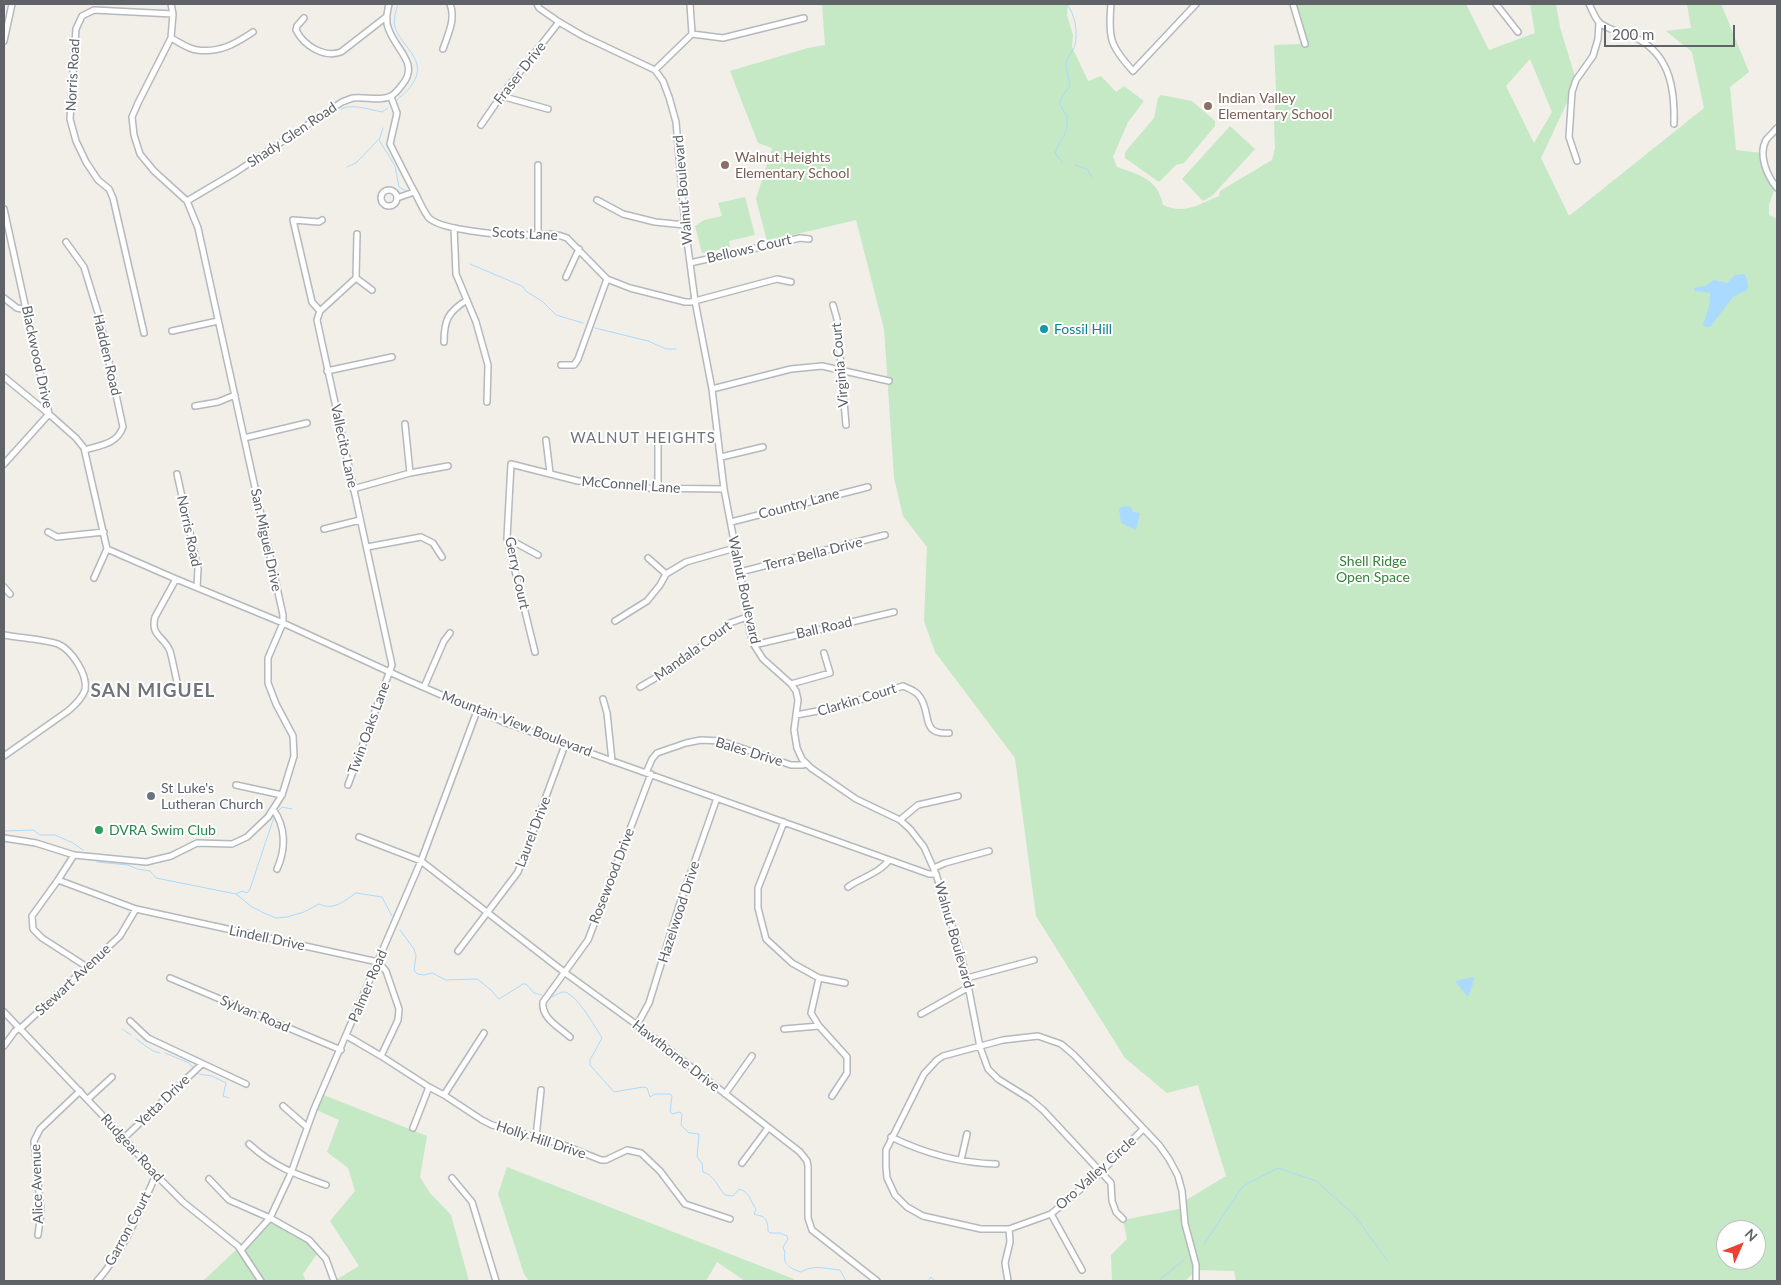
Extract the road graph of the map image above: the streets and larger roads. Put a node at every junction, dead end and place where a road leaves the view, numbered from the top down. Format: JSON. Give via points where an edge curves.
{"nodes":[{"id":1,"x":12,"y":4,"type":"edge"},
{"id":2,"x":171,"y":4,"type":"edge"},
{"id":3,"x":389,"y":4,"type":"edge"},
{"id":4,"x":450,"y":4,"type":"edge"},
{"id":5,"x":537,"y":4,"type":"edge"},
{"id":6,"x":690,"y":4,"type":"edge"},
{"id":7,"x":1111,"y":4,"type":"edge"},
{"id":8,"x":1293,"y":4,"type":"edge"},
{"id":9,"x":1496,"y":4,"type":"edge"},
{"id":10,"x":1589,"y":4,"type":"edge"},
{"id":11,"x":1193,"y":5,"type":"edge"},
{"id":12,"x":4,"y":12,"type":"edge"},
{"id":13,"x":11,"y":13,"type":"junction"},
{"id":14,"x":173,"y":14,"type":"junction"},
{"id":15,"x":386,"y":17,"type":"junction"},
{"id":16,"x":304,"y":18,"type":"dead end"},
{"id":17,"x":804,"y":18,"type":"dead end"},
{"id":18,"x":559,"y":22,"type":"junction"},
{"id":19,"x":1599,"y":22,"type":"junction"},
{"id":20,"x":254,"y":32,"type":"dead end"},
{"id":21,"x":1518,"y":32,"type":"dead end"},
{"id":22,"x":692,"y":34,"type":"junction"},
{"id":23,"x":171,"y":38,"type":"junction"},
{"id":24,"x":4,"y":41,"type":"edge"},
{"id":25,"x":1305,"y":44,"type":"dead end"},
{"id":26,"x":443,"y":49,"type":"dead end"},
{"id":27,"x":655,"y":70,"type":"junction"},
{"id":28,"x":501,"y":96,"type":"junction"},
{"id":29,"x":390,"y":97,"type":"junction"},
{"id":30,"x":548,"y":109,"type":"dead end"},
{"id":31,"x":1674,"y":124,"type":"dead end"},
{"id":32,"x":481,"y":125,"type":"dead end"},
{"id":33,"x":1777,"y":128,"type":"edge"},
{"id":34,"x":1577,"y":161,"type":"dead end"},
{"id":35,"x":538,"y":164,"type":"dead end"},
{"id":36,"x":1777,"y":188,"type":"edge"},
{"id":37,"x":414,"y":192,"type":"junction"},
{"id":38,"x":397,"y":198,"type":"dead end"},
{"id":39,"x":597,"y":200,"type":"dead end"},
{"id":40,"x":187,"y":202,"type":"junction"},
{"id":41,"x":4,"y":209,"type":"edge"},
{"id":42,"x":322,"y":220,"type":"dead end"},
{"id":43,"x":685,"y":225,"type":"junction"},
{"id":44,"x":454,"y":228,"type":"junction"},
{"id":45,"x":357,"y":234,"type":"dead end"},
{"id":46,"x":538,"y":234,"type":"junction"},
{"id":47,"x":809,"y":239,"type":"dead end"},
{"id":48,"x":66,"y":242,"type":"dead end"},
{"id":49,"x":579,"y":249,"type":"junction"},
{"id":50,"x":690,"y":263,"type":"junction"},
{"id":51,"x":566,"y":277,"type":"dead end"},
{"id":52,"x":356,"y":278,"type":"junction"},
{"id":53,"x":607,"y":279,"type":"junction"},
{"id":54,"x":791,"y":282,"type":"dead end"},
{"id":55,"x":372,"y":290,"type":"dead end"},
{"id":56,"x":4,"y":298,"type":"edge"},
{"id":57,"x":467,"y":300,"type":"junction"},
{"id":58,"x":695,"y":301,"type":"junction"},
{"id":59,"x":833,"y":305,"type":"dead end"},
{"id":60,"x":27,"y":310,"type":"junction"},
{"id":61,"x":320,"y":311,"type":"junction"},
{"id":62,"x":218,"y":321,"type":"junction"},
{"id":63,"x":172,"y":331,"type":"dead end"},
{"id":64,"x":144,"y":333,"type":"dead end"},
{"id":65,"x":444,"y":342,"type":"dead end"},
{"id":66,"x":392,"y":357,"type":"dead end"},
{"id":67,"x":561,"y":365,"type":"dead end"},
{"id":68,"x":841,"y":370,"type":"junction"},
{"id":69,"x":327,"y":371,"type":"junction"},
{"id":70,"x":4,"y":377,"type":"edge"},
{"id":71,"x":889,"y":381,"type":"dead end"},
{"id":72,"x":712,"y":389,"type":"junction"},
{"id":73,"x":235,"y":395,"type":"junction"},
{"id":74,"x":487,"y":402,"type":"dead end"},
{"id":75,"x":194,"y":406,"type":"dead end"},
{"id":76,"x":49,"y":414,"type":"junction"},
{"id":77,"x":307,"y":423,"type":"dead end"},
{"id":78,"x":405,"y":424,"type":"dead end"},
{"id":79,"x":846,"y":424,"type":"dead end"},
{"id":80,"x":244,"y":438,"type":"junction"},
{"id":81,"x":658,"y":438,"type":"dead end"},
{"id":82,"x":546,"y":440,"type":"dead end"},
{"id":83,"x":763,"y":447,"type":"dead end"},
{"id":84,"x":85,"y":450,"type":"junction"},
{"id":85,"x":720,"y":457,"type":"junction"},
{"id":86,"x":4,"y":464,"type":"edge"},
{"id":87,"x":511,"y":464,"type":"joint"},
{"id":88,"x":448,"y":466,"type":"dead end"},
{"id":89,"x":410,"y":473,"type":"junction"},
{"id":90,"x":550,"y":473,"type":"junction"},
{"id":91,"x":177,"y":474,"type":"dead end"},
{"id":92,"x":868,"y":487,"type":"dead end"},
{"id":93,"x":658,"y":488,"type":"junction"},
{"id":94,"x":353,"y":489,"type":"junction"},
{"id":95,"x":724,"y":489,"type":"junction"},
{"id":96,"x":360,"y":520,"type":"junction"},
{"id":97,"x":731,"y":522,"type":"junction"},
{"id":98,"x":324,"y":529,"type":"dead end"},
{"id":99,"x":48,"y":532,"type":"dead end"},
{"id":100,"x":104,"y":532,"type":"junction"},
{"id":101,"x":885,"y":535,"type":"dead end"},
{"id":102,"x":507,"y":538,"type":"junction"},
{"id":103,"x":367,"y":547,"type":"junction"},
{"id":104,"x":735,"y":548,"type":"junction"},
{"id":105,"x":107,"y":549,"type":"junction"},
{"id":106,"x":538,"y":555,"type":"dead end"},
{"id":107,"x":442,"y":557,"type":"dead end"},
{"id":108,"x":648,"y":558,"type":"dead end"},
{"id":109,"x":740,"y":572,"type":"junction"},
{"id":110,"x":666,"y":574,"type":"junction"},
{"id":111,"x":94,"y":578,"type":"dead end"},
{"id":112,"x":176,"y":579,"type":"junction"},
{"id":113,"x":4,"y":587,"type":"edge"},
{"id":114,"x":197,"y":587,"type":"junction"},
{"id":115,"x":10,"y":594,"type":"dead end"},
{"id":116,"x":894,"y":612,"type":"dead end"},
{"id":117,"x":747,"y":617,"type":"junction"},
{"id":118,"x":615,"y":621,"type":"dead end"},
{"id":119,"x":283,"y":623,"type":"junction"},
{"id":120,"x":450,"y":633,"type":"dead end"},
{"id":121,"x":4,"y":635,"type":"edge"},
{"id":122,"x":754,"y":644,"type":"junction"},
{"id":123,"x":535,"y":652,"type":"dead end"},
{"id":124,"x":824,"y":653,"type":"dead end"},
{"id":125,"x":390,"y":672,"type":"junction"},
{"id":126,"x":792,"y":684,"type":"junction"},
{"id":127,"x":178,"y":686,"type":"dead end"},
{"id":128,"x":424,"y":687,"type":"junction"},
{"id":129,"x":640,"y":687,"type":"dead end"},
{"id":130,"x":603,"y":699,"type":"dead end"},
{"id":131,"x":477,"y":711,"type":"junction"},
{"id":132,"x":796,"y":715,"type":"junction"},
{"id":133,"x":949,"y":733,"type":"dead end"},
{"id":134,"x":565,"y":745,"type":"junction"},
{"id":135,"x":4,"y":756,"type":"edge"},
{"id":136,"x":612,"y":760,"type":"junction"},
{"id":137,"x":806,"y":764,"type":"junction"},
{"id":138,"x":648,"y":774,"type":"junction"},
{"id":139,"x":236,"y":785,"type":"dead end"},
{"id":140,"x":348,"y":785,"type":"dead end"},
{"id":141,"x":282,"y":795,"type":"junction"},
{"id":142,"x":958,"y":796,"type":"dead end"},
{"id":143,"x":717,"y":798,"type":"junction"},
{"id":144,"x":273,"y":809,"type":"junction"},
{"id":145,"x":900,"y":820,"type":"junction"},
{"id":146,"x":784,"y":822,"type":"junction"},
{"id":147,"x":359,"y":837,"type":"dead end"},
{"id":148,"x":4,"y":838,"type":"edge"},
{"id":149,"x":989,"y":851,"type":"dead end"},
{"id":150,"x":74,"y":855,"type":"junction"},
{"id":151,"x":889,"y":860,"type":"junction"},
{"id":152,"x":421,"y":861,"type":"junction"},
{"id":153,"x":934,"y":868,"type":"junction"},
{"id":154,"x":277,"y":869,"type":"dead end"},
{"id":155,"x":936,"y":874,"type":"junction"},
{"id":156,"x":58,"y":880,"type":"junction"},
{"id":157,"x":848,"y":887,"type":"dead end"},
{"id":158,"x":136,"y":910,"type":"junction"},
{"id":159,"x":488,"y":912,"type":"junction"},
{"id":160,"x":458,"y":951,"type":"dead end"},
{"id":161,"x":1034,"y":960,"type":"dead end"},
{"id":162,"x":378,"y":962,"type":"junction"},
{"id":163,"x":87,"y":967,"type":"junction"},
{"id":164,"x":564,"y":972,"type":"junction"},
{"id":165,"x":170,"y":978,"type":"dead end"},
{"id":166,"x":819,"y":978,"type":"junction"},
{"id":167,"x":967,"y":978,"type":"junction"},
{"id":168,"x":845,"y":984,"type":"dead end"},
{"id":169,"x":969,"y":987,"type":"junction"},
{"id":170,"x":4,"y":1012,"type":"edge"},
{"id":171,"x":921,"y":1014,"type":"dead end"},
{"id":172,"x":130,"y":1021,"type":"dead end"},
{"id":173,"x":638,"y":1025,"type":"junction"},
{"id":174,"x":819,"y":1026,"type":"junction"},
{"id":175,"x":20,"y":1028,"type":"junction"},
{"id":176,"x":784,"y":1028,"type":"dead end"},
{"id":177,"x":484,"y":1033,"type":"dead end"},
{"id":178,"x":347,"y":1036,"type":"junction"},
{"id":179,"x":570,"y":1037,"type":"dead end"},
{"id":180,"x":4,"y":1046,"type":"edge"},
{"id":181,"x":980,"y":1047,"type":"junction"},
{"id":182,"x":341,"y":1050,"type":"junction"},
{"id":183,"x":381,"y":1056,"type":"junction"},
{"id":184,"x":752,"y":1056,"type":"dead end"},
{"id":185,"x":202,"y":1064,"type":"junction"},
{"id":186,"x":112,"y":1077,"type":"dead end"},
{"id":187,"x":246,"y":1084,"type":"dead end"},
{"id":188,"x":429,"y":1087,"type":"junction"},
{"id":189,"x":541,"y":1090,"type":"dead end"},
{"id":190,"x":80,"y":1091,"type":"junction"},
{"id":191,"x":725,"y":1094,"type":"junction"},
{"id":192,"x":444,"y":1095,"type":"junction"},
{"id":193,"x":832,"y":1096,"type":"dead end"},
{"id":194,"x":88,"y":1100,"type":"junction"},
{"id":195,"x":283,"y":1106,"type":"dead end"},
{"id":196,"x":307,"y":1127,"type":"junction"},
{"id":197,"x":414,"y":1128,"type":"dead end"},
{"id":198,"x":768,"y":1128,"type":"junction"},
{"id":199,"x":1143,"y":1129,"type":"junction"},
{"id":200,"x":967,"y":1134,"type":"dead end"},
{"id":201,"x":536,"y":1137,"type":"junction"},
{"id":202,"x":891,"y":1137,"type":"junction"},
{"id":203,"x":124,"y":1138,"type":"junction"},
{"id":204,"x":249,"y":1144,"type":"dead end"},
{"id":205,"x":961,"y":1160,"type":"junction"},
{"id":206,"x":742,"y":1163,"type":"dead end"},
{"id":207,"x":996,"y":1164,"type":"dead end"},
{"id":208,"x":1101,"y":1172,"type":"junction"},
{"id":209,"x":291,"y":1173,"type":"junction"},
{"id":210,"x":156,"y":1176,"type":"junction"},
{"id":211,"x":452,"y":1178,"type":"dead end"},
{"id":212,"x":209,"y":1179,"type":"dead end"},
{"id":213,"x":326,"y":1185,"type":"dead end"},
{"id":214,"x":1051,"y":1214,"type":"junction"},
{"id":215,"x":270,"y":1218,"type":"junction"},
{"id":216,"x":730,"y":1219,"type":"dead end"},
{"id":217,"x":1123,"y":1219,"type":"dead end"},
{"id":218,"x":1009,"y":1228,"type":"junction"},
{"id":219,"x":38,"y":1235,"type":"dead end"},
{"id":220,"x":240,"y":1250,"type":"junction"},
{"id":221,"x":1082,"y":1270,"type":"dead end"},
{"id":222,"x":97,"y":1281,"type":"edge"},
{"id":223,"x":261,"y":1281,"type":"edge"},
{"id":224,"x":334,"y":1281,"type":"edge"},
{"id":225,"x":496,"y":1281,"type":"edge"},
{"id":226,"x":877,"y":1281,"type":"edge"},
{"id":227,"x":1008,"y":1281,"type":"edge"},
{"id":228,"x":1196,"y":1281,"type":"edge"}],
"edges":[{"from":1,"to":13,"type":"street"},
{"from":2,"to":14,"type":"street","name":"San Miguel Drive"},
{"from":3,"to":15,"type":"street"},
{"from":4,"to":26,"type":"street","via":[[453,11],[451,26]]},
{"from":5,"to":18,"type":"street"},
{"from":6,"to":22,"type":"street"},
{"from":7,"to":11,"type":"street","via":[[1111,40],[1119,56],[1133,71]]},
{"from":8,"to":25,"type":"street"},
{"from":9,"to":21,"type":"street"},
{"from":10,"to":19,"type":"street"},
{"from":12,"to":13,"type":"street"},
{"from":13,"to":24,"type":"street"},
{"from":14,"to":23,"type":"street","name":"San Miguel Drive"},
{"from":14,"to":64,"type":"street","name":"Norris Road","via":[[94,10],[82,16],[76,29],[70,119],[86,162],[113,198]]},
{"from":15,"to":16,"type":"street","via":[[335,54],[322,53],[303,40],[296,30]]},
{"from":15,"to":29,"type":"street","via":[[409,71],[406,80]]},
{"from":17,"to":22,"type":"street","via":[[723,38]]},
{"from":18,"to":27,"type":"street"},
{"from":18,"to":28,"type":"street","name":"Fraser Drive"},
{"from":19,"to":31,"type":"street","via":[[1640,40],[1663,62],[1674,96]]},
{"from":19,"to":34,"type":"street","via":[[1593,56],[1576,80],[1572,92],[1569,137]]},
{"from":20,"to":23,"type":"street","via":[[230,47],[213,50],[195,50]]},
{"from":22,"to":27,"type":"street"},
{"from":23,"to":40,"type":"street","name":"San Miguel Drive","via":[[132,117],[140,154]]},
{"from":27,"to":43,"type":"street","name":"Walnut Boulevard","via":[[663,81],[676,122]]},
{"from":28,"to":30,"type":"street"},
{"from":28,"to":32,"type":"street","name":"Fraser Drive"},
{"from":29,"to":37,"type":"street","name":"Scots Lane","via":[[397,113],[390,144]]},
{"from":29,"to":40,"type":"street","name":"Shady Glen Road","via":[[353,98],[342,102]]},
{"from":33,"to":36,"type":"street","via":[[1766,139],[1762,153],[1765,167]]},
{"from":35,"to":46,"type":"street"},
{"from":37,"to":38,"type":"street"},
{"from":37,"to":44,"type":"street","name":"Scots Lane","via":[[430,218]]},
{"from":39,"to":43,"type":"street","via":[[622,214]]},
{"from":40,"to":62,"type":"street","name":"San Miguel Drive","via":[[198,228]]},
{"from":41,"to":60,"type":"street","name":"Blackwood Drive"},
{"from":42,"to":61,"type":"street","via":[[293,220],[312,302]]},
{"from":43,"to":50,"type":"street","name":"Walnut Boulevard"},
{"from":44,"to":46,"type":"street","name":"Scots Lane"},
{"from":44,"to":57,"type":"street","via":[[456,274]]},
{"from":45,"to":52,"type":"street"},
{"from":46,"to":49,"type":"street","name":"Scots Lane","via":[[561,235]]},
{"from":47,"to":50,"type":"street","name":"Bellows Court","via":[[800,238]]},
{"from":48,"to":84,"type":"street","name":"Hadden Road","via":[[84,267],[99,316],[123,427],[112,442]]},
{"from":49,"to":51,"type":"street"},
{"from":49,"to":53,"type":"street","name":"Scots Lane"},
{"from":50,"to":58,"type":"street","name":"Walnut Boulevard"},
{"from":52,"to":55,"type":"street"},
{"from":52,"to":61,"type":"street"},
{"from":53,"to":58,"type":"street","name":"Scots Lane","via":[[685,302]]},
{"from":53,"to":67,"type":"street","via":[[578,359],[574,365]]},
{"from":54,"to":58,"type":"street","name":"Scots Lane","via":[[778,279]]},
{"from":56,"to":60,"type":"street","via":[[17,308]]},
{"from":57,"to":65,"type":"street","via":[[445,322]]},
{"from":57,"to":74,"type":"street","via":[[488,365]]},
{"from":58,"to":72,"type":"street","name":"Walnut Boulevard"},
{"from":59,"to":68,"type":"street","name":"Virginia Court"},
{"from":60,"to":76,"type":"street","name":"Blackwood Drive"},
{"from":61,"to":69,"type":"street","name":"Vallecito Lane","via":[[317,320]]},
{"from":62,"to":63,"type":"street"},
{"from":62,"to":73,"type":"street","name":"San Miguel Drive"},
{"from":66,"to":69,"type":"street"},
{"from":68,"to":71,"type":"street"},
{"from":68,"to":72,"type":"street","via":[[822,366],[791,369]]},
{"from":68,"to":79,"type":"street","name":"Virginia Court"},
{"from":69,"to":94,"type":"street","name":"Vallecito Lane"},
{"from":70,"to":76,"type":"street"},
{"from":72,"to":85,"type":"street","name":"Walnut Boulevard"},
{"from":73,"to":75,"type":"street"},
{"from":73,"to":80,"type":"street","name":"San Miguel Drive"},
{"from":76,"to":84,"type":"street","name":"Blackwood Drive","via":[[81,442]]},
{"from":76,"to":86,"type":"street"},
{"from":77,"to":80,"type":"street"},
{"from":78,"to":89,"type":"street"},
{"from":80,"to":119,"type":"street","name":"San Miguel Drive"},
{"from":81,"to":93,"type":"street"},
{"from":82,"to":90,"type":"street"},
{"from":83,"to":85,"type":"street"},
{"from":84,"to":100,"type":"street","name":"Blackwood Drive"},
{"from":85,"to":95,"type":"street","name":"Walnut Boulevard"},
{"from":87,"to":90,"type":"street","name":"McConnell Lane"},
{"from":87,"to":102,"type":"street","name":"Gerry Court"},
{"from":88,"to":89,"type":"street"},
{"from":89,"to":94,"type":"street"},
{"from":90,"to":93,"type":"street","name":"McConnell Lane","via":[[578,481]]},
{"from":91,"to":114,"type":"street","name":"Norris Road","via":[[198,569]]},
{"from":92,"to":97,"type":"street","name":"Country Lane"},
{"from":93,"to":95,"type":"street","name":"McConnell Lane"},
{"from":94,"to":96,"type":"street","name":"Vallecito Lane"},
{"from":95,"to":97,"type":"street","name":"Walnut Boulevard"},
{"from":96,"to":98,"type":"street"},
{"from":96,"to":103,"type":"street","name":"Vallecito Lane"},
{"from":97,"to":104,"type":"street","name":"Walnut Boulevard"},
{"from":99,"to":100,"type":"street","via":[[57,537]]},
{"from":100,"to":105,"type":"street","name":"Blackwood Drive"},
{"from":101,"to":109,"type":"street","name":"Terra Bella Drive"},
{"from":102,"to":106,"type":"street"},
{"from":102,"to":123,"type":"street","name":"Gerry Court"},
{"from":103,"to":107,"type":"street","via":[[421,537],[433,543]]},
{"from":103,"to":125,"type":"street","name":"Vallecito Lane","via":[[392,665]]},
{"from":104,"to":109,"type":"street","name":"Walnut Boulevard"},
{"from":104,"to":110,"type":"street","via":[[686,562]]},
{"from":105,"to":111,"type":"street"},
{"from":105,"to":112,"type":"street","name":"Mountain View Boulevard"},
{"from":108,"to":110,"type":"street"},
{"from":109,"to":117,"type":"street","name":"Walnut Boulevard"},
{"from":110,"to":118,"type":"street","via":[[647,601]]},
{"from":112,"to":114,"type":"street","name":"Mountain View Boulevard"},
{"from":112,"to":127,"type":"street","via":[[154,623],[155,632],[170,652]]},
{"from":113,"to":115,"type":"street"},
{"from":114,"to":119,"type":"street","name":"Mountain View Boulevard"},
{"from":116,"to":122,"type":"street","name":"Ball Road"},
{"from":117,"to":122,"type":"street","name":"Walnut Boulevard"},
{"from":117,"to":129,"type":"street","name":"Mandala Court","via":[[730,623],[681,663]]},
{"from":119,"to":125,"type":"street","name":"Mountain View Boulevard"},
{"from":119,"to":141,"type":"street","via":[[270,650],[268,666],[271,693],[294,743],[294,756]]},
{"from":120,"to":128,"type":"street"},
{"from":121,"to":135,"type":"street","via":[[61,646],[78,664],[85,684],[84,693],[72,707]]},
{"from":122,"to":126,"type":"street","name":"Walnut Boulevard","via":[[763,659]]},
{"from":124,"to":126,"type":"street","via":[[830,673]]},
{"from":125,"to":128,"type":"street","name":"Mountain View Boulevard"},
{"from":125,"to":140,"type":"street","name":"Twin Oaks Lane"},
{"from":126,"to":132,"type":"street","name":"Walnut Boulevard","via":[[798,695]]},
{"from":128,"to":131,"type":"street","name":"Mountain View Boulevard"},
{"from":130,"to":136,"type":"street"},
{"from":131,"to":134,"type":"street","name":"Mountain View Boulevard"},
{"from":131,"to":152,"type":"street","name":"Palmer Road"},
{"from":132,"to":133,"type":"street","name":"Clarkin Court","via":[[834,708],[903,686],[920,697],[933,730],[938,734]]},
{"from":132,"to":137,"type":"street","name":"Walnut Boulevard","via":[[794,737]]},
{"from":134,"to":136,"type":"street","name":"Mountain View Boulevard"},
{"from":134,"to":159,"type":"street","name":"Laurel Drive","via":[[518,872]]},
{"from":136,"to":138,"type":"street","name":"Mountain View Boulevard"},
{"from":137,"to":138,"type":"street","name":"Bales Drive","via":[[791,765],[721,741],[701,740],[657,754],[652,759]]},
{"from":137,"to":145,"type":"street","name":"Walnut Boulevard","via":[[856,799]]},
{"from":138,"to":143,"type":"street","name":"Mountain View Boulevard"},
{"from":138,"to":164,"type":"street","name":"Rosewood Drive","via":[[588,940]]},
{"from":139,"to":141,"type":"street"},
{"from":141,"to":144,"type":"street"},
{"from":142,"to":145,"type":"street","via":[[918,805]]},
{"from":143,"to":146,"type":"street","name":"Mountain View Boulevard"},
{"from":143,"to":173,"type":"street","name":"Hazelwood Drive","via":[[649,1003]]},
{"from":144,"to":150,"type":"street","via":[[256,830],[237,843],[198,842],[171,856],[146,862]]},
{"from":144,"to":154,"type":"street","via":[[281,821],[284,835]]},
{"from":145,"to":153,"type":"street","name":"Walnut Boulevard","via":[[924,847]]},
{"from":146,"to":151,"type":"street","name":"Mountain View Boulevard"},
{"from":146,"to":166,"type":"street","via":[[758,888],[760,916],[766,939],[792,963]]},
{"from":147,"to":152,"type":"street","name":"Hawthorne Drive"},
{"from":148,"to":150,"type":"street","via":[[36,843]]},
{"from":149,"to":153,"type":"street"},
{"from":150,"to":156,"type":"street"},
{"from":151,"to":155,"type":"street","name":"Mountain View Boulevard"},
{"from":151,"to":157,"type":"street"},
{"from":152,"to":159,"type":"street","name":"Hawthorne Drive"},
{"from":152,"to":162,"type":"street","name":"Palmer Road"},
{"from":153,"to":155,"type":"street","name":"Walnut Boulevard"},
{"from":155,"to":167,"type":"street","name":"Walnut Boulevard"},
{"from":156,"to":158,"type":"street","name":"Lindell Drive"},
{"from":156,"to":163,"type":"street","via":[[32,916],[33,929]]},
{"from":158,"to":162,"type":"street","name":"Lindell Drive"},
{"from":158,"to":163,"type":"street","name":"Stewart Avenue","via":[[120,936]]},
{"from":159,"to":160,"type":"street","name":"Laurel Drive"},
{"from":159,"to":164,"type":"street","name":"Hawthorne Drive"},
{"from":161,"to":167,"type":"street"},
{"from":162,"to":178,"type":"street","name":"Palmer Road"},
{"from":162,"to":183,"type":"street","via":[[386,971],[399,1009],[398,1020]]},
{"from":163,"to":175,"type":"street","name":"Stewart Avenue"},
{"from":164,"to":173,"type":"street","name":"Hawthorne Drive"},
{"from":164,"to":179,"type":"street","name":"Rosewood Drive","via":[[547,995],[542,1009]]},
{"from":165,"to":182,"type":"street","name":"Sylvan Road"},
{"from":166,"to":168,"type":"street"},
{"from":166,"to":174,"type":"street","via":[[811,1013]]},
{"from":167,"to":169,"type":"street","name":"Walnut Boulevard"},
{"from":169,"to":171,"type":"street"},
{"from":169,"to":181,"type":"street","name":"Walnut Boulevard"},
{"from":170,"to":175,"type":"street","name":"Rudgear Road"},
{"from":172,"to":185,"type":"street","via":[[148,1038]]},
{"from":173,"to":191,"type":"street","name":"Hawthorne Drive"},
{"from":174,"to":176,"type":"street"},
{"from":174,"to":193,"type":"street","via":[[847,1057],[847,1073]]},
{"from":175,"to":180,"type":"street","name":"Stewart Avenue"},
{"from":175,"to":190,"type":"street","name":"Rudgear Road"},
{"from":177,"to":192,"type":"street"},
{"from":178,"to":182,"type":"street","name":"Palmer Road"},
{"from":178,"to":183,"type":"street","name":"Holly Hill Drive"},
{"from":181,"to":199,"type":"street","name":"Oro Valley Circle","via":[[1003,1040],[1038,1036],[1061,1044]]},
{"from":181,"to":202,"type":"street","name":"Oro Valley Circle","via":[[943,1056],[932,1064]]},
{"from":181,"to":208,"type":"street","name":"Walnut Boulevard","via":[[988,1069],[1043,1110]]},
{"from":182,"to":196,"type":"street","name":"Palmer Road"},
{"from":183,"to":188,"type":"street","name":"Holly Hill Drive"},
{"from":184,"to":191,"type":"street"},
{"from":185,"to":187,"type":"street"},
{"from":185,"to":203,"type":"street","name":"Yetta Drive"},
{"from":186,"to":194,"type":"street"},
{"from":188,"to":192,"type":"street","name":"Holly Hill Drive"},
{"from":188,"to":197,"type":"street"},
{"from":189,"to":201,"type":"street"},
{"from":190,"to":194,"type":"street","name":"Rudgear Road"},
{"from":190,"to":219,"type":"street","name":"Alice Avenue","via":[[40,1129],[34,1141],[41,1212]]},
{"from":191,"to":198,"type":"street","name":"Hawthorne Drive"},
{"from":192,"to":201,"type":"street","name":"Holly Hill Drive","via":[[487,1122]]},
{"from":194,"to":203,"type":"street","name":"Rudgear Road"},
{"from":195,"to":196,"type":"street"},
{"from":196,"to":209,"type":"street","name":"Palmer Road"},
{"from":198,"to":206,"type":"street"},
{"from":198,"to":226,"type":"street","name":"Hawthorne Drive","via":[[800,1152],[806,1161],[808,1218],[812,1230]]},
{"from":199,"to":208,"type":"street","name":"Oro Valley Circle"},
{"from":199,"to":228,"type":"street","via":[[1170,1159],[1178,1176],[1185,1224],[1196,1265]]},
{"from":200,"to":205,"type":"street"},
{"from":201,"to":216,"type":"street","name":"Holly Hill Drive","via":[[601,1160],[627,1150],[641,1153],[660,1171],[685,1204]]},
{"from":202,"to":205,"type":"street","via":[[915,1148]]},
{"from":202,"to":218,"type":"street","name":"Oro Valley Circle","via":[[886,1150],[887,1178],[907,1207],[923,1216],[981,1230]]},
{"from":203,"to":210,"type":"street","name":"Rudgear Road"},
{"from":204,"to":209,"type":"street","via":[[264,1158]]},
{"from":205,"to":207,"type":"street"},
{"from":208,"to":214,"type":"street","name":"Oro Valley Circle"},
{"from":208,"to":217,"type":"street","name":"Walnut Boulevard","via":[[1111,1183],[1112,1201]]},
{"from":209,"to":213,"type":"street"},
{"from":209,"to":215,"type":"street","name":"Palmer Road"},
{"from":210,"to":220,"type":"street","name":"Rudgear Road"},
{"from":210,"to":222,"type":"street","name":"Garron Court","via":[[133,1226],[110,1266]]},
{"from":211,"to":225,"type":"street","via":[[472,1202]]},
{"from":212,"to":215,"type":"street","via":[[229,1200]]},
{"from":214,"to":218,"type":"street","name":"Oro Valley Circle"},
{"from":214,"to":221,"type":"street"},
{"from":215,"to":220,"type":"street","name":"Palmer Road"},
{"from":215,"to":224,"type":"street","via":[[309,1240],[326,1259]]},
{"from":218,"to":227,"type":"street","via":[[1010,1242],[1005,1263]]},
{"from":220,"to":223,"type":"street","name":"Rudgear Road"}]}
